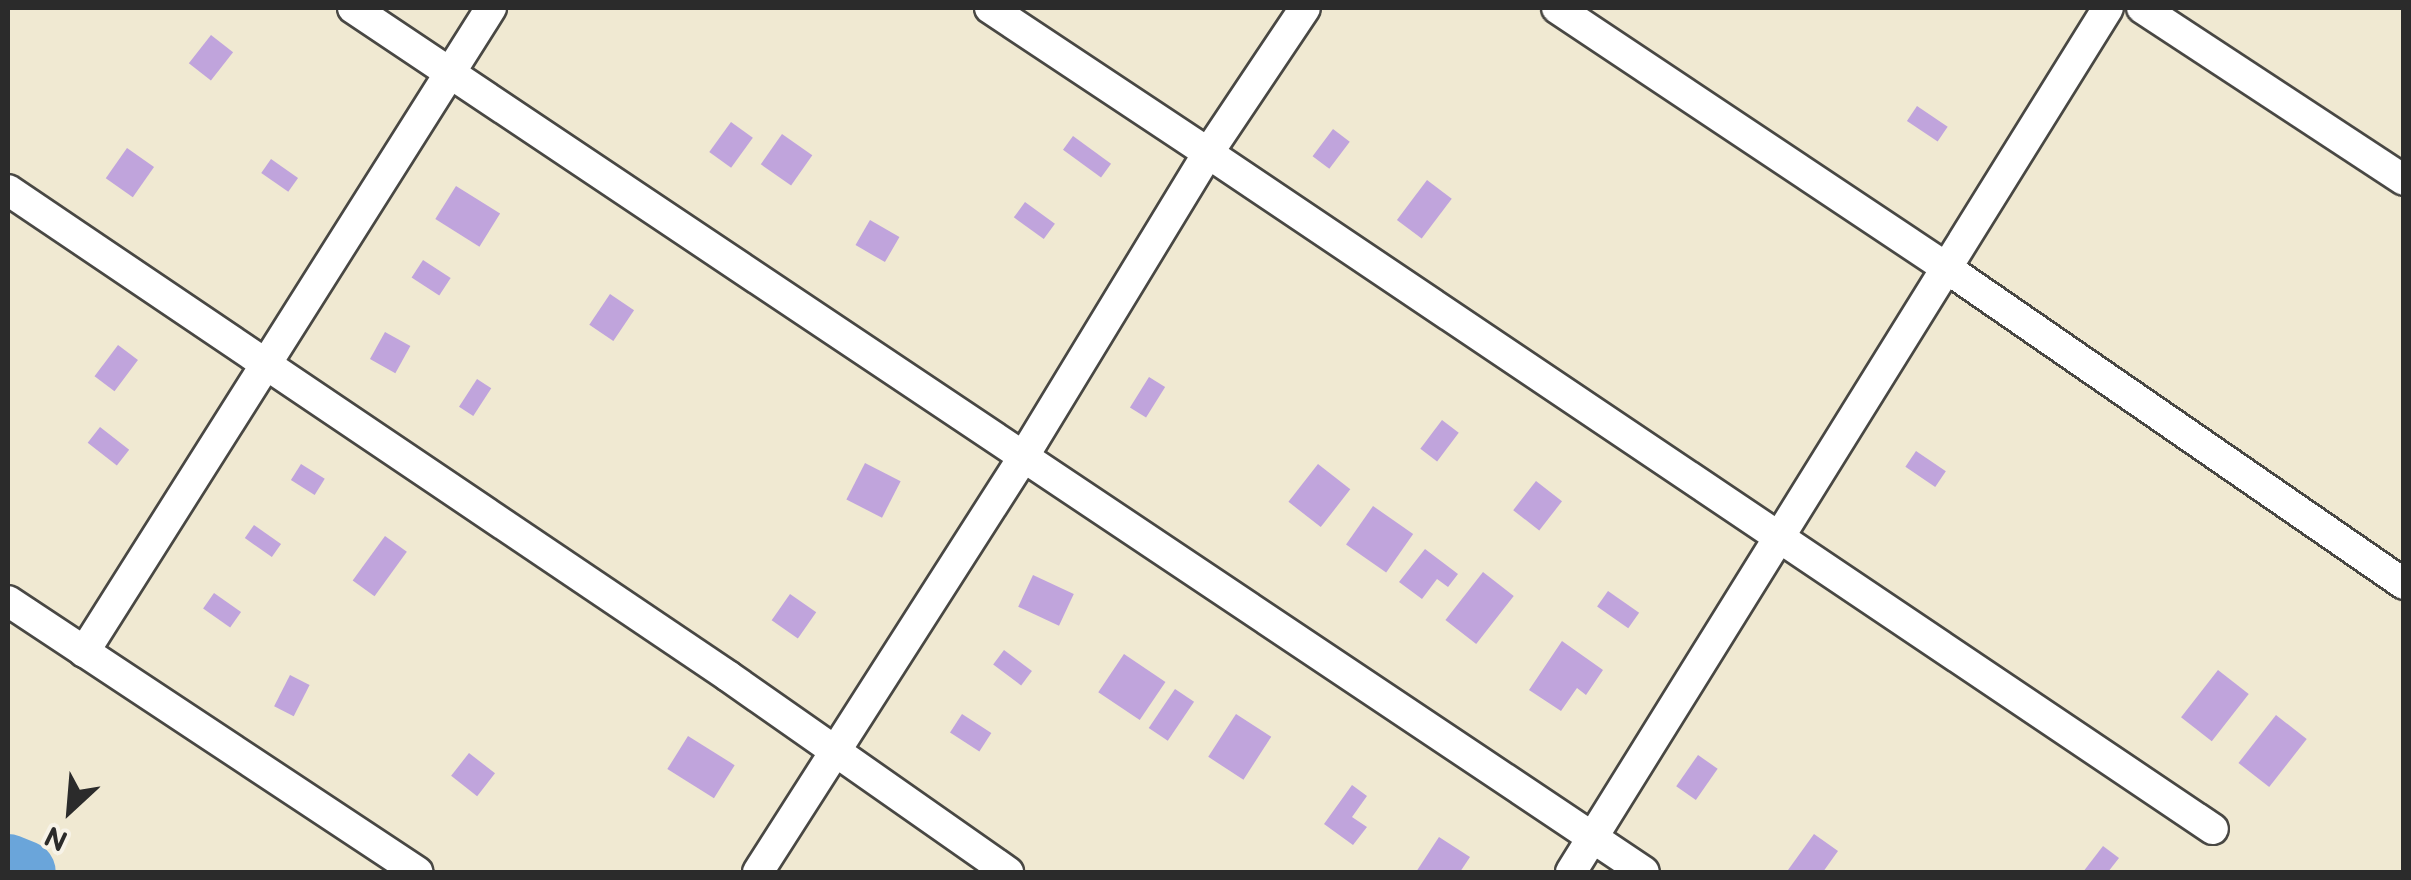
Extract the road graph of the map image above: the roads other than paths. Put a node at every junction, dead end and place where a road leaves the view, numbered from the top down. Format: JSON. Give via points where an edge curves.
{"nodes":[{"id":1,"x":352,"y":8,"type":"edge"},
{"id":2,"x":491,"y":8,"type":"edge"},
{"id":3,"x":990,"y":8,"type":"edge"},
{"id":4,"x":1305,"y":8,"type":"edge"},
{"id":5,"x":1556,"y":8,"type":"edge"},
{"id":6,"x":2108,"y":8,"type":"edge"},
{"id":7,"x":2142,"y":8,"type":"edge"},
{"id":8,"x":451,"y":74,"type":"junction"},
{"id":9,"x":1208,"y":153,"type":"junction"},
{"id":10,"x":2404,"y":180,"type":"edge"},
{"id":11,"x":8,"y":190,"type":"edge"},
{"id":12,"x":1944,"y":267,"type":"junction"},
{"id":13,"x":267,"y":365,"type":"junction"},
{"id":14,"x":1025,"y":454,"type":"junction"},
{"id":15,"x":1778,"y":538,"type":"junction"},
{"id":16,"x":2404,"y":584,"type":"edge"},
{"id":17,"x":8,"y":601,"type":"edge"},
{"id":18,"x":84,"y":652,"type":"junction"},
{"id":19,"x":834,"y":754,"type":"junction"},
{"id":20,"x":2213,"y":829,"type":"dead end"},
{"id":21,"x":1594,"y":839,"type":"junction"},
{"id":22,"x":418,"y":872,"type":"edge"},
{"id":23,"x":758,"y":872,"type":"edge"},
{"id":24,"x":1008,"y":872,"type":"edge"},
{"id":25,"x":1572,"y":872,"type":"edge"},
{"id":26,"x":1644,"y":872,"type":"edge"}],
"edges":[{"from":1,"to":8,"type":"street"},
{"from":2,"to":8,"type":"street"},
{"from":3,"to":9,"type":"street"},
{"from":4,"to":9,"type":"street"},
{"from":5,"to":12,"type":"street"},
{"from":6,"to":12,"type":"street"},
{"from":7,"to":10,"type":"street"},
{"from":8,"to":13,"type":"street"},
{"from":8,"to":14,"type":"street"},
{"from":9,"to":14,"type":"street"},
{"from":9,"to":15,"type":"street"},
{"from":11,"to":13,"type":"street"},
{"from":12,"to":15,"type":"street"},
{"from":12,"to":16,"type":"street"},
{"from":13,"to":18,"type":"street"},
{"from":13,"to":19,"type":"street"},
{"from":14,"to":19,"type":"street"},
{"from":14,"to":21,"type":"street"},
{"from":15,"to":20,"type":"street"},
{"from":15,"to":21,"type":"street"},
{"from":17,"to":18,"type":"street"},
{"from":18,"to":22,"type":"street"},
{"from":19,"to":23,"type":"street"},
{"from":19,"to":24,"type":"street"},
{"from":21,"to":25,"type":"street"},
{"from":21,"to":26,"type":"street"}]}
